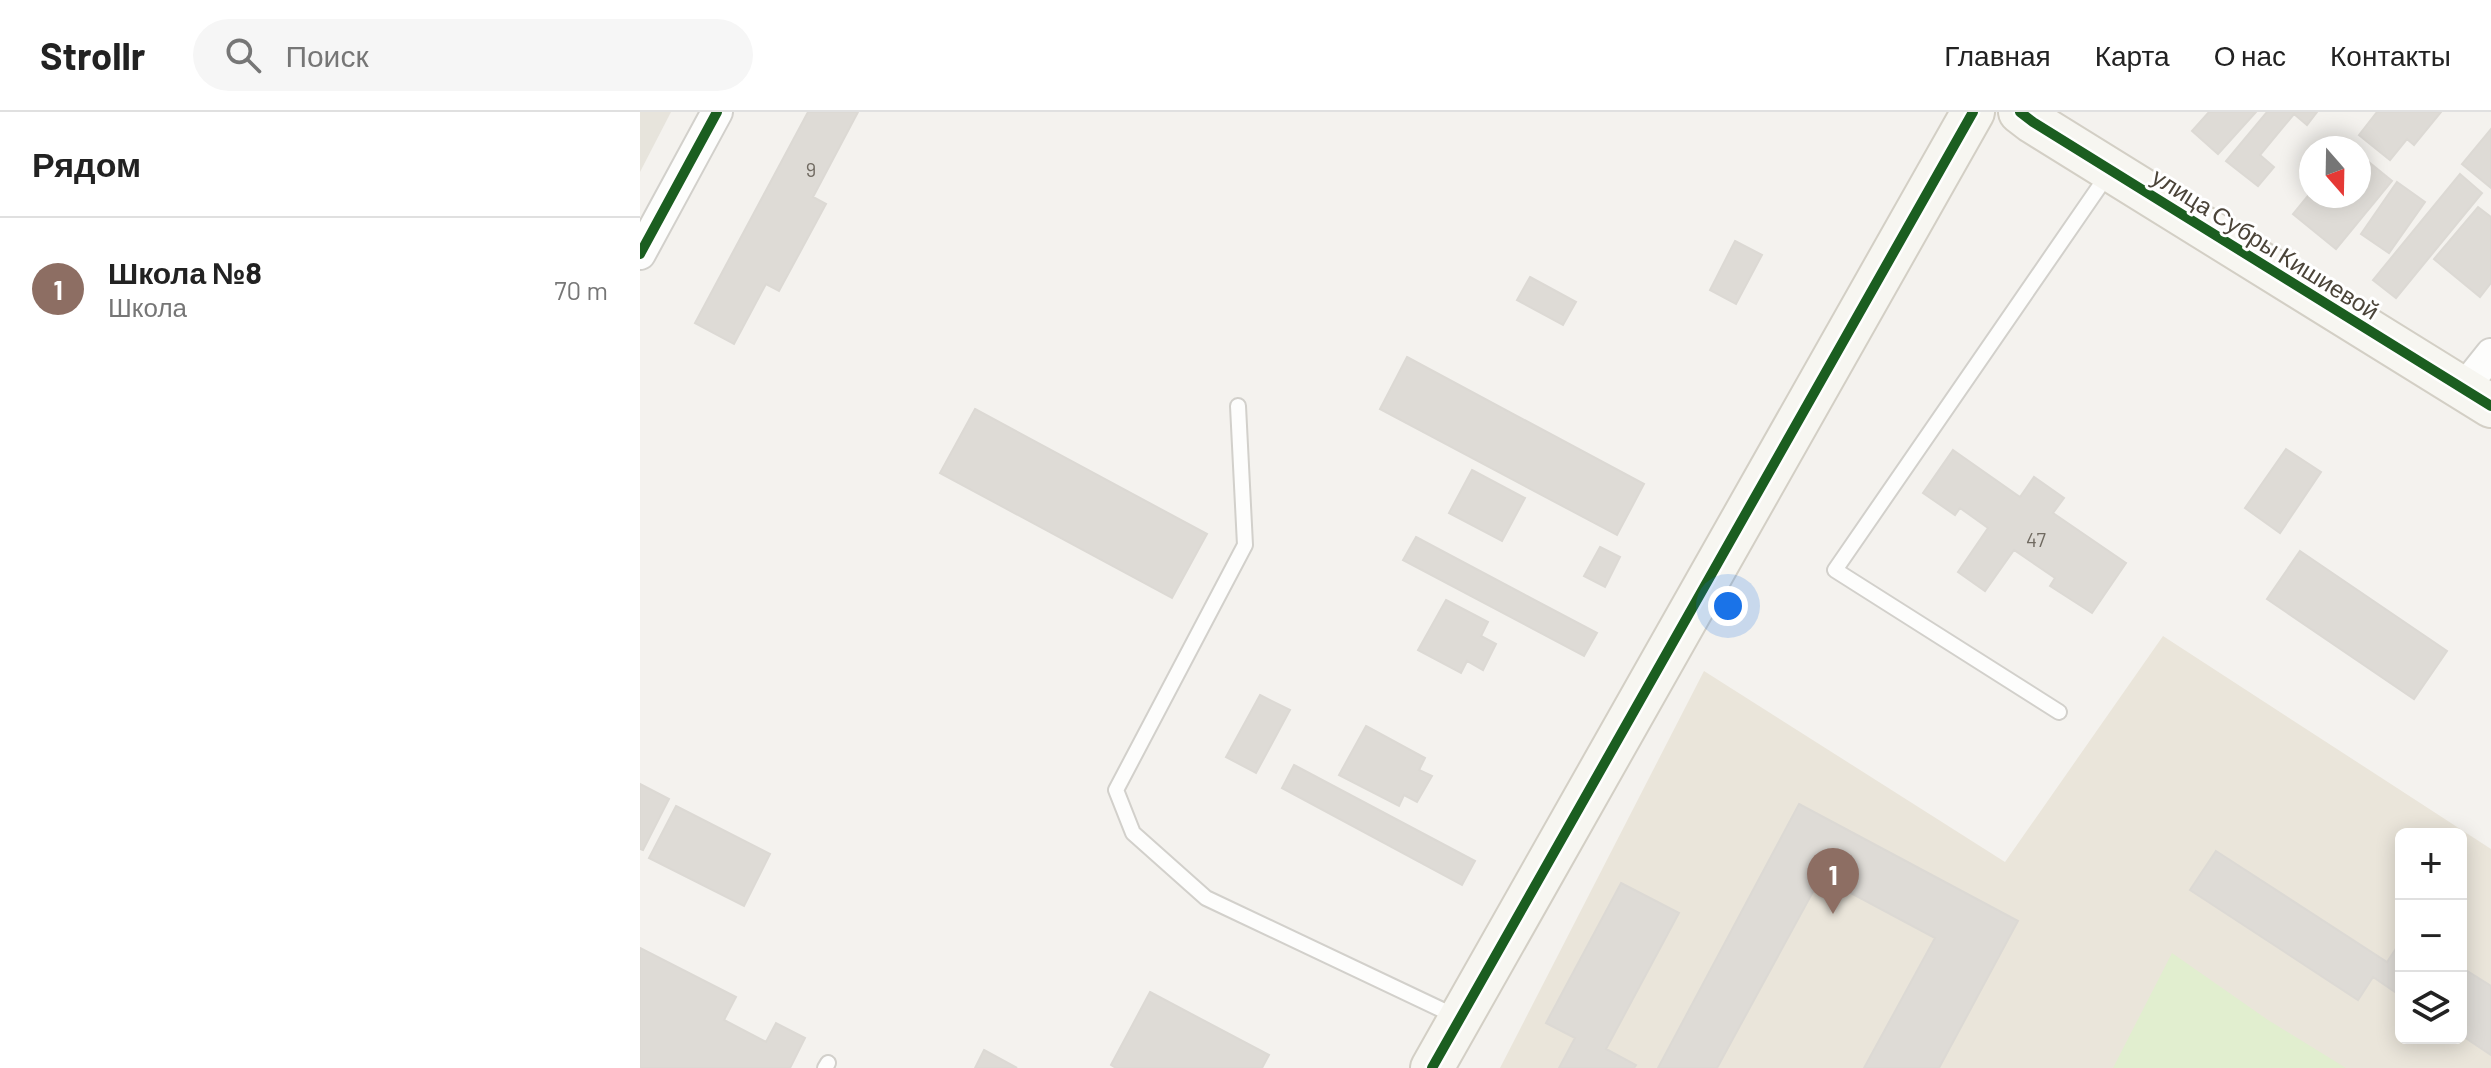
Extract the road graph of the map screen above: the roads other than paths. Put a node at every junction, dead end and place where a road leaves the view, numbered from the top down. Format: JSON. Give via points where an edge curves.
{"nodes":[{"id":1,"x":717,"y":112,"type":"edge"},
{"id":2,"x":1973,"y":112,"type":"edge"},
{"id":3,"x":2020,"y":112,"type":"edge"},
{"id":4,"x":2111,"y":171,"type":"junction"},
{"id":5,"x":640,"y":254,"type":"edge"},
{"id":6,"x":2491,"y":354,"type":"edge"},
{"id":7,"x":2477,"y":398,"type":"edge"},
{"id":8,"x":1238,"y":406,"type":"dead end"},
{"id":9,"x":2059,"y":712,"type":"dead end"},
{"id":10,"x":1460,"y":1018,"type":"junction"},
{"id":11,"x":1432,"y":1068,"type":"edge"}],
"edges":[{"from":1,"to":5,"type":"street"},
{"from":2,"to":10,"type":"street"},
{"from":3,"to":4,"type":"street","name":"улица Субры Кишиевой"},
{"from":4,"to":7,"type":"street","name":"улица Субры Кишиевой"},
{"from":4,"to":9,"type":"lane","via":[[1835,570]]},
{"from":6,"to":7,"type":"street"},
{"from":8,"to":10,"type":"lane","via":[[1245,545],[1116,790],[1133,833],[1206,898]]},
{"from":10,"to":11,"type":"street"}]}
